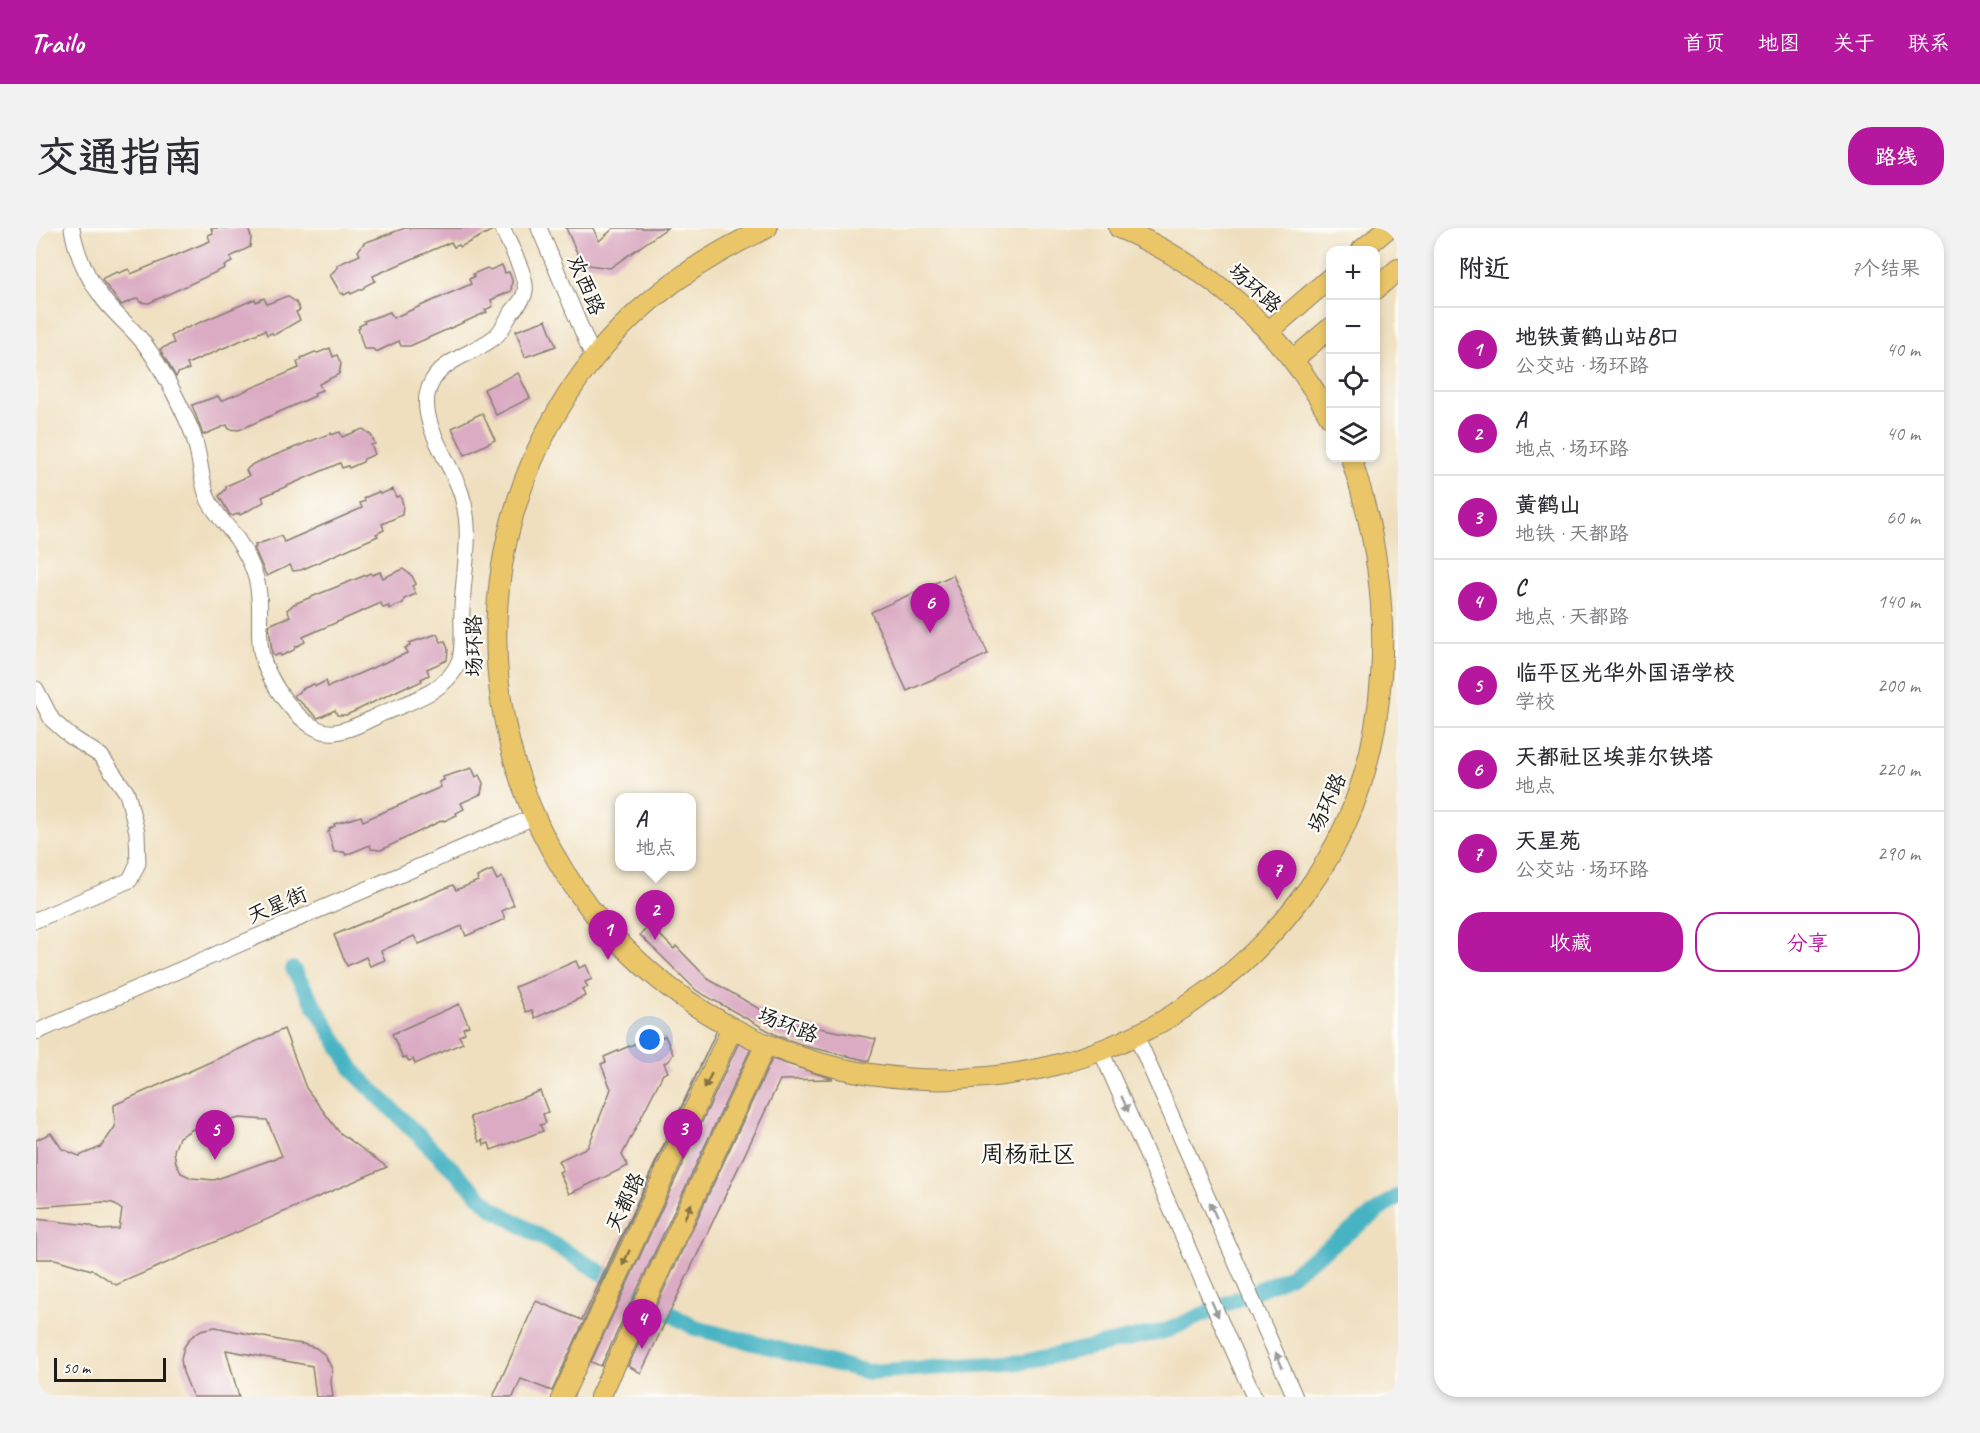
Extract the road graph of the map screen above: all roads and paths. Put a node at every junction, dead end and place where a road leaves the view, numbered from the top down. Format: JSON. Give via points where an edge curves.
{"nodes":[{"id":1,"x":72,"y":228,"type":"edge"},
{"id":2,"x":502,"y":228,"type":"edge"},
{"id":3,"x":539,"y":228,"type":"edge"},
{"id":4,"x":766,"y":228,"type":"edge"},
{"id":5,"x":1119,"y":228,"type":"edge"},
{"id":6,"x":1388,"y":228,"type":"edge"},
{"id":7,"x":1367,"y":246,"type":"edge"},
{"id":8,"x":1398,"y":269,"type":"edge"},
{"id":9,"x":1326,"y":281,"type":"edge"},
{"id":10,"x":1380,"y":285,"type":"edge"},
{"id":11,"x":1269,"y":331,"type":"junction"},
{"id":12,"x":1326,"y":331,"type":"edge"},
{"id":13,"x":594,"y":359,"type":"junction"},
{"id":14,"x":1294,"y":359,"type":"junction"},
{"id":15,"x":1326,"y":410,"type":"edge"},
{"id":16,"x":1353,"y":462,"type":"edge"},
{"id":17,"x":36,"y":689,"type":"edge"},
{"id":18,"x":534,"y":817,"type":"junction"},
{"id":19,"x":36,"y":920,"type":"edge"},
{"id":20,"x":732,"y":1028,"type":"junction"},
{"id":21,"x":36,"y":1032,"type":"edge"},
{"id":22,"x":1136,"y":1035,"type":"junction"},
{"id":23,"x":766,"y":1044,"type":"junction"},
{"id":24,"x":1101,"y":1051,"type":"junction"},
{"id":25,"x":562,"y":1397,"type":"edge"},
{"id":26,"x":600,"y":1397,"type":"edge"},
{"id":27,"x":1254,"y":1397,"type":"edge"},
{"id":28,"x":1295,"y":1397,"type":"edge"}],
"edges":[{"from":1,"to":2,"type":"street","via":[[91,280],[161,369],[192,431],[209,500],[250,562],[261,604],[261,651],[266,668],[297,714],[311,726],[334,733],[433,691],[460,657],[468,543],[466,511],[430,424],[427,396],[431,383],[451,360],[493,338],[503,328],[525,292],[525,281]]},
{"from":3,"to":13,"type":"street","name":"欢西路"},
{"from":4,"to":13,"type":"main road","name":"场环路","via":[[693,267],[617,331]]},
{"from":5,"to":11,"type":"main road","name":"场环路","via":[[1175,256],[1210,280]]},
{"from":6,"to":7,"type":"main road"},
{"from":8,"to":10,"type":"main road"},
{"from":9,"to":11,"type":"main road"},
{"from":11,"to":14,"type":"main road","name":"场环路"},
{"from":12,"to":14,"type":"main road"},
{"from":13,"to":18,"type":"main road","name":"场环路","via":[[557,411],[532,460],[516,502],[502,560],[496,611],[497,673],[506,733]]},
{"from":14,"to":15,"type":"main road","name":"场环路"},
{"from":16,"to":22,"type":"main road","name":"场环路","via":[[1376,531],[1389,631],[1379,727],[1355,804],[1318,875],[1265,942],[1201,998]]},
{"from":17,"to":19,"type":"street","via":[[52,720],[101,756],[127,794],[137,832],[138,863],[130,880]]},
{"from":18,"to":20,"type":"main road","name":"场环路","via":[[561,868],[620,944],[660,981]]},
{"from":18,"to":21,"type":"street","name":"天星街"},
{"from":20,"to":23,"type":"main road","name":"场环路"},
{"from":20,"to":25,"type":"main road","name":"天都路","one_way":true},
{"from":22,"to":24,"type":"main road","name":"场环路"},
{"from":28,"to":22,"type":"street","one_way":true},
{"from":23,"to":24,"type":"main road","name":"场环路","via":[[838,1068],[922,1080],[1016,1074]]},
{"from":26,"to":23,"type":"main road","one_way":true},
{"from":24,"to":27,"type":"street","one_way":true}]}
